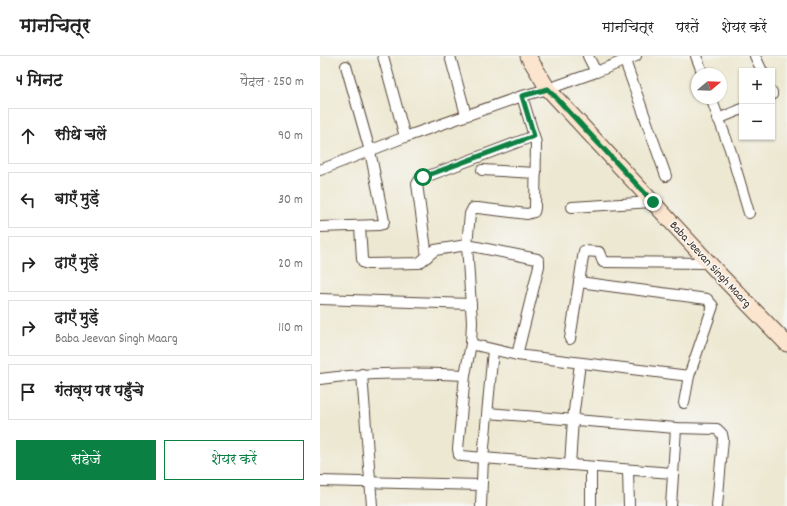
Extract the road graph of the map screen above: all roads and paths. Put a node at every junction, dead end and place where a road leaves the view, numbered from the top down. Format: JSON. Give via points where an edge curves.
{"nodes":[{"id":1,"x":383,"y":56,"type":"edge"},
{"id":2,"x":450,"y":56,"type":"edge"},
{"id":3,"x":528,"y":56,"type":"edge"},
{"id":4,"x":588,"y":56,"type":"edge"},
{"id":5,"x":636,"y":56,"type":"edge"},
{"id":6,"x":696,"y":56,"type":"edge"},
{"id":7,"x":755,"y":56,"type":"edge"},
{"id":8,"x":625,"y":61,"type":"junction"},
{"id":9,"x":346,"y":66,"type":"dead end"},
{"id":10,"x":701,"y":68,"type":"edge"},
{"id":11,"x":761,"y":68,"type":"edge"},
{"id":12,"x":596,"y":72,"type":"junction"},
{"id":13,"x":548,"y":89,"type":"junction"},
{"id":14,"x":522,"y":96,"type":"junction"},
{"id":15,"x":713,"y":104,"type":"edge"},
{"id":16,"x":739,"y":110,"type":"edge"},
{"id":17,"x":466,"y":114,"type":"junction"},
{"id":18,"x":718,"y":119,"type":"junction"},
{"id":19,"x":534,"y":136,"type":"junction"},
{"id":20,"x":405,"y":137,"type":"junction"},
{"id":21,"x":370,"y":151,"type":"junction"},
{"id":22,"x":320,"y":170,"type":"edge"},
{"id":23,"x":482,"y":170,"type":"dead end"},
{"id":24,"x":536,"y":173,"type":"junction"},
{"id":25,"x":666,"y":176,"type":"dead end"},
{"id":26,"x":653,"y":202,"type":"junction"},
{"id":27,"x":572,"y":207,"type":"dead end"},
{"id":28,"x":748,"y":213,"type":"dead end"},
{"id":29,"x":360,"y":226,"type":"junction"},
{"id":30,"x":320,"y":227,"type":"edge"},
{"id":31,"x":467,"y":246,"type":"junction"},
{"id":32,"x":427,"y":256,"type":"junction"},
{"id":33,"x":710,"y":263,"type":"junction"},
{"id":34,"x":579,"y":282,"type":"junction"},
{"id":35,"x":320,"y":299,"type":"edge"},
{"id":36,"x":471,"y":304,"type":"junction"},
{"id":37,"x":570,"y":339,"type":"dead end"},
{"id":38,"x":471,"y":344,"type":"junction"},
{"id":39,"x":787,"y":344,"type":"edge"},
{"id":40,"x":494,"y":350,"type":"junction"},
{"id":41,"x":517,"y":355,"type":"junction"},
{"id":42,"x":580,"y":363,"type":"junction"},
{"id":43,"x":362,"y":374,"type":"junction"},
{"id":44,"x":465,"y":375,"type":"junction"},
{"id":45,"x":689,"y":376,"type":"junction"},
{"id":46,"x":320,"y":379,"type":"edge"},
{"id":47,"x":684,"y":403,"type":"dead end"},
{"id":48,"x":488,"y":413,"type":"junction"},
{"id":49,"x":572,"y":419,"type":"junction"},
{"id":50,"x":676,"y":428,"type":"junction"},
{"id":51,"x":482,"y":458,"type":"junction"},
{"id":52,"x":570,"y":465,"type":"junction"},
{"id":53,"x":591,"y":467,"type":"junction"},
{"id":54,"x":628,"y":470,"type":"junction"},
{"id":55,"x":672,"y":473,"type":"junction"},
{"id":56,"x":320,"y":481,"type":"edge"},
{"id":57,"x":371,"y":483,"type":"junction"},
{"id":58,"x":481,"y":485,"type":"junction"},
{"id":59,"x":372,"y":506,"type":"edge"},
{"id":60,"x":480,"y":506,"type":"edge"},
{"id":61,"x":591,"y":506,"type":"edge"},
{"id":62,"x":628,"y":506,"type":"edge"},
{"id":63,"x":672,"y":506,"type":"edge"},
{"id":64,"x":717,"y":506,"type":"edge"}],
"edges":[{"from":1,"to":20,"type":"street"},
{"from":2,"to":17,"type":"street"},
{"from":3,"to":13,"type":"street","name":"Baba Jeevan Singh Maarg"},
{"from":4,"to":12,"type":"street"},
{"from":5,"to":8,"type":"street"},
{"from":6,"to":10,"type":"street"},
{"from":7,"to":11,"type":"street"},
{"from":8,"to":12,"type":"street"},
{"from":8,"to":25,"type":"street"},
{"from":9,"to":21,"type":"street"},
{"from":12,"to":13,"type":"street"},
{"from":13,"to":14,"type":"street"},
{"from":13,"to":26,"type":"street","name":"Baba Jeevan Singh Maarg"},
{"from":14,"to":17,"type":"street"},
{"from":14,"to":19,"type":"street"},
{"from":15,"to":18,"type":"street"},
{"from":16,"to":18,"type":"street"},
{"from":17,"to":20,"type":"street"},
{"from":18,"to":28,"type":"street","via":[[730,149]]},
{"from":19,"to":24,"type":"street"},
{"from":19,"to":32,"type":"street","via":[[420,178],[418,184]]},
{"from":20,"to":21,"type":"street"},
{"from":21,"to":22,"type":"street"},
{"from":21,"to":29,"type":"street","via":[[384,221],[379,225]]},
{"from":23,"to":24,"type":"street"},
{"from":24,"to":31,"type":"street","via":[[534,212],[527,214],[474,208],[470,214]]},
{"from":26,"to":27,"type":"street"},
{"from":26,"to":33,"type":"street","name":"Baba Jeevan Singh Maarg"},
{"from":29,"to":30,"type":"street"},
{"from":29,"to":32,"type":"street","via":[[364,263],[419,263]]},
{"from":31,"to":32,"type":"street","via":[[436,250]]},
{"from":31,"to":36,"type":"street"},
{"from":31,"to":41,"type":"street","via":[[536,259],[539,262]]},
{"from":33,"to":34,"type":"street","via":[[603,262],[599,252],[584,250]]},
{"from":33,"to":39,"type":"street","name":"Baba Jeevan Singh Maarg"},
{"from":34,"to":37,"type":"street"},
{"from":34,"to":45,"type":"street","via":[[707,299],[713,306]]},
{"from":35,"to":36,"type":"street"},
{"from":36,"to":38,"type":"street"},
{"from":38,"to":40,"type":"street"},
{"from":38,"to":44,"type":"street"},
{"from":40,"to":41,"type":"street"},
{"from":40,"to":48,"type":"street"},
{"from":41,"to":42,"type":"street"},
{"from":42,"to":45,"type":"street"},
{"from":42,"to":49,"type":"street"},
{"from":43,"to":44,"type":"street"},
{"from":43,"to":46,"type":"street"},
{"from":43,"to":57,"type":"street"},
{"from":44,"to":51,"type":"street","via":[[458,452],[462,456]]},
{"from":45,"to":47,"type":"street"},
{"from":48,"to":49,"type":"street"},
{"from":48,"to":51,"type":"street"},
{"from":49,"to":50,"type":"street"},
{"from":49,"to":52,"type":"street"},
{"from":50,"to":55,"type":"street"},
{"from":50,"to":64,"type":"street","via":[[713,428],[722,434]]},
{"from":51,"to":52,"type":"street"},
{"from":51,"to":58,"type":"street"},
{"from":52,"to":53,"type":"street"},
{"from":53,"to":54,"type":"street"},
{"from":53,"to":61,"type":"street"},
{"from":54,"to":55,"type":"street"},
{"from":54,"to":62,"type":"street"},
{"from":55,"to":63,"type":"street"},
{"from":56,"to":57,"type":"street"},
{"from":57,"to":58,"type":"street"},
{"from":57,"to":59,"type":"street"},
{"from":58,"to":60,"type":"street"}]}
